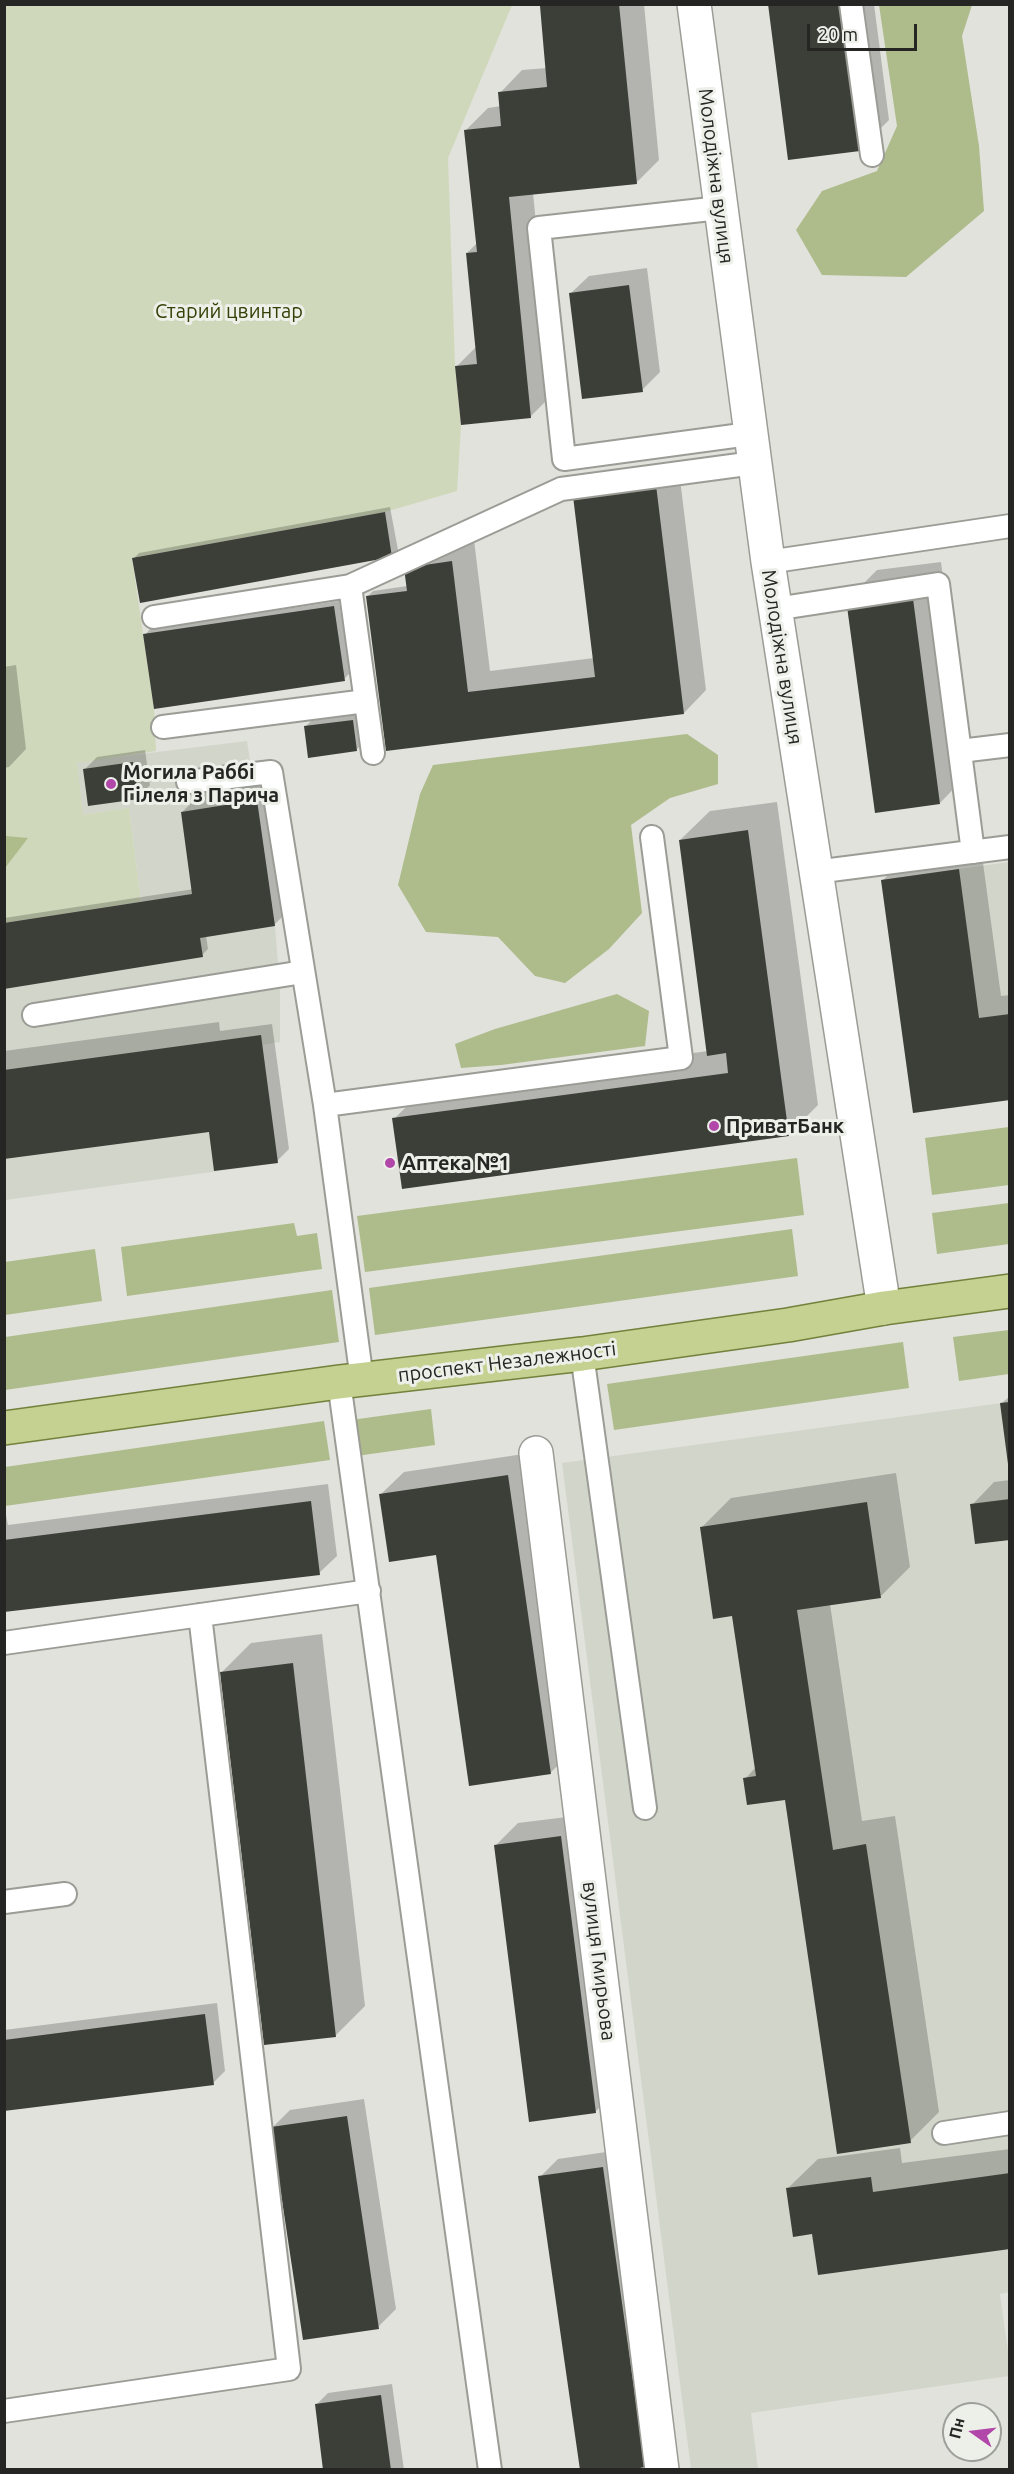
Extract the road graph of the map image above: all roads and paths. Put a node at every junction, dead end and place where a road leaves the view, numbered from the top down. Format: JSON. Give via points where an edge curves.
{"nodes":[{"id":1,"x":694,"y":4,"type":"edge"},
{"id":2,"x":851,"y":4,"type":"edge"},
{"id":3,"x":872,"y":155,"type":"dead end"},
{"id":4,"x":720,"y":208,"type":"junction"},
{"id":5,"x":751,"y":448,"type":"junction"},
{"id":6,"x":1010,"y":526,"type":"edge"},
{"id":7,"x":768,"y":562,"type":"junction"},
{"id":8,"x":351,"y":586,"type":"junction"},
{"id":9,"x":775,"y":609,"type":"junction"},
{"id":10,"x":154,"y":617,"type":"dead end"},
{"id":11,"x":366,"y":701,"type":"junction"},
{"id":12,"x":163,"y":727,"type":"dead end"},
{"id":13,"x":1010,"y":745,"type":"edge"},
{"id":14,"x":960,"y":751,"type":"junction"},
{"id":15,"x":373,"y":753,"type":"dead end"},
{"id":16,"x":188,"y":782,"type":"dead end"},
{"id":17,"x":652,"y":837,"type":"dead end"},
{"id":18,"x":1010,"y":847,"type":"edge"},
{"id":19,"x":973,"y":852,"type":"junction"},
{"id":20,"x":815,"y":872,"type":"junction"},
{"id":21,"x":303,"y":972,"type":"junction"},
{"id":22,"x":34,"y":1015,"type":"dead end"},
{"id":23,"x":325,"y":1105,"type":"junction"},
{"id":24,"x":1010,"y":1291,"type":"edge"},
{"id":25,"x":884,"y":1308,"type":"junction"},
{"id":26,"x":582,"y":1354,"type":"junction"},
{"id":27,"x":350,"y":1381,"type":"junction"},
{"id":28,"x":4,"y":1428,"type":"edge"},
{"id":29,"x":536,"y":1453,"type":"dead end"},
{"id":30,"x":369,"y":1591,"type":"junction"},
{"id":31,"x":200,"y":1615,"type":"junction"},
{"id":32,"x":4,"y":1643,"type":"edge"},
{"id":33,"x":645,"y":1808,"type":"dead end"},
{"id":34,"x":65,"y":1894,"type":"dead end"},
{"id":35,"x":4,"y":1902,"type":"edge"},
{"id":36,"x":1010,"y":2123,"type":"edge"},
{"id":37,"x":944,"y":2133,"type":"dead end"},
{"id":38,"x":4,"y":2411,"type":"edge"},
{"id":39,"x":490,"y":2469,"type":"edge"},
{"id":40,"x":662,"y":2469,"type":"edge"}],
"edges":[{"from":1,"to":4,"type":"street","name":"Молодіжна вулиця"},
{"from":2,"to":3,"type":"lane"},
{"from":4,"to":5,"type":"street","name":"Молодіжна вулиця"},
{"from":4,"to":5,"type":"lane","via":[[539,228],[564,459]]},
{"from":5,"to":7,"type":"street","name":"Молодіжна вулиця"},
{"from":5,"to":8,"type":"lane","via":[[561,489]]},
{"from":6,"to":7,"type":"lane"},
{"from":7,"to":9,"type":"street","name":"Молодіжна вулиця"},
{"from":8,"to":10,"type":"lane"},
{"from":8,"to":11,"type":"lane"},
{"from":9,"to":14,"type":"lane","via":[[938,584]]},
{"from":9,"to":20,"type":"street","name":"Молодіжна вулиця"},
{"from":11,"to":12,"type":"lane"},
{"from":11,"to":15,"type":"lane"},
{"from":13,"to":14,"type":"lane"},
{"from":14,"to":19,"type":"lane"},
{"from":16,"to":21,"type":"lane","via":[[271,772]]},
{"from":17,"to":23,"type":"lane","via":[[681,1058]]},
{"from":18,"to":19,"type":"lane"},
{"from":19,"to":20,"type":"lane"},
{"from":20,"to":25,"type":"street","name":"Молодіжна вулиця"},
{"from":21,"to":22,"type":"lane"},
{"from":21,"to":23,"type":"lane"},
{"from":23,"to":27,"type":"lane"},
{"from":24,"to":25,"type":"main road","name":"проспект Незалежності"},
{"from":25,"to":26,"type":"main road","name":"проспект Незалежності"},
{"from":26,"to":27,"type":"main road","name":"проспект Незалежності"},
{"from":26,"to":33,"type":"lane"},
{"from":27,"to":28,"type":"main road","name":"проспект Незалежності"},
{"from":27,"to":30,"type":"lane"},
{"from":29,"to":40,"type":"street","name":"вулиця Гмирьова"},
{"from":30,"to":31,"type":"lane"},
{"from":30,"to":39,"type":"lane"},
{"from":31,"to":32,"type":"lane"},
{"from":31,"to":38,"type":"lane","via":[[289,2369]]},
{"from":34,"to":35,"type":"lane"},
{"from":36,"to":37,"type":"lane"}]}
